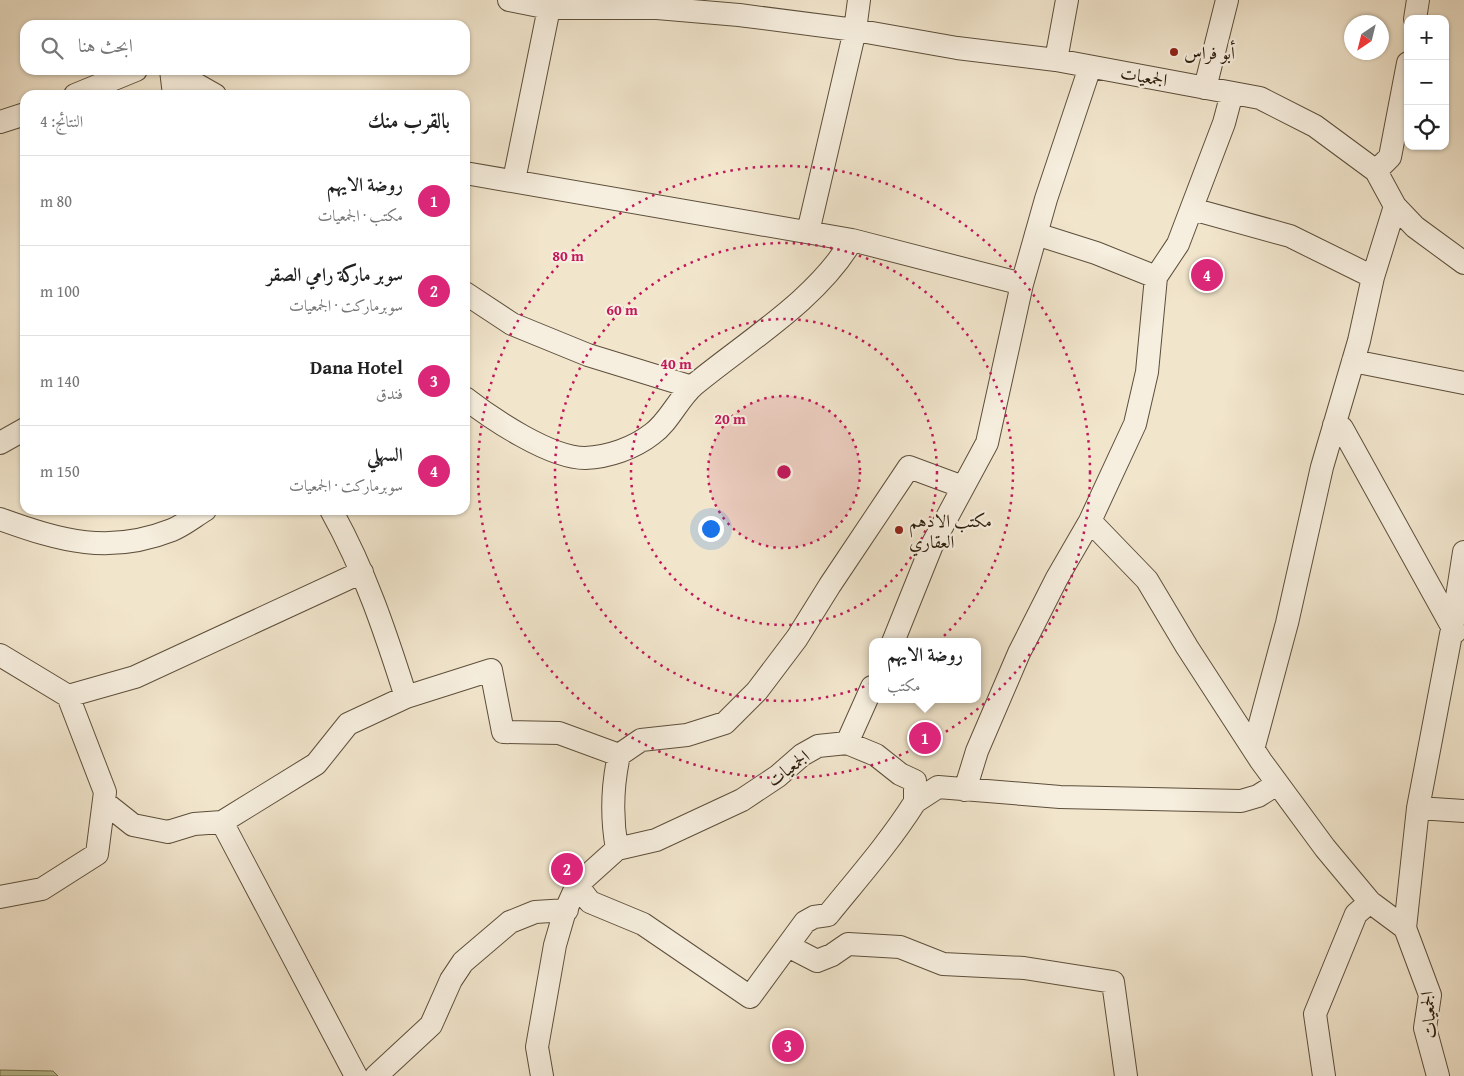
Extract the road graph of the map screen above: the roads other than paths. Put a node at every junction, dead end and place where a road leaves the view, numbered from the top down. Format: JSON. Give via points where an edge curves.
{"nodes":[{"id":1,"x":509,"y":0,"type":"edge"},
{"id":2,"x":859,"y":0,"type":"edge"},
{"id":3,"x":1067,"y":0,"type":"edge"},
{"id":4,"x":1227,"y":0,"type":"edge"},
{"id":5,"x":1418,"y":0,"type":"edge"},
{"id":6,"x":548,"y":8,"type":"junction"},
{"id":7,"x":1416,"y":15,"type":"edge"},
{"id":8,"x":855,"y":30,"type":"junction"},
{"id":9,"x":1056,"y":60,"type":"junction"},
{"id":10,"x":1090,"y":67,"type":"junction"},
{"id":11,"x":124,"y":75,"type":"edge"},
{"id":12,"x":172,"y":75,"type":"edge"},
{"id":13,"x":180,"y":75,"type":"edge"},
{"id":14,"x":1404,"y":84,"type":"edge"},
{"id":15,"x":1205,"y":88,"type":"junction"},
{"id":16,"x":87,"y":90,"type":"edge"},
{"id":17,"x":173,"y":90,"type":"edge"},
{"id":18,"x":207,"y":90,"type":"edge"},
{"id":19,"x":1232,"y":93,"type":"junction"},
{"id":20,"x":20,"y":116,"type":"edge"},
{"id":21,"x":0,"y":122,"type":"edge"},
{"id":22,"x":1376,"y":171,"type":"junction"},
{"id":23,"x":470,"y":174,"type":"edge"},
{"id":24,"x":514,"y":180,"type":"junction"},
{"id":25,"x":1395,"y":206,"type":"junction"},
{"id":26,"x":1192,"y":209,"type":"junction"},
{"id":27,"x":808,"y":232,"type":"junction"},
{"id":28,"x":1036,"y":234,"type":"junction"},
{"id":29,"x":852,"y":240,"type":"junction"},
{"id":30,"x":1464,"y":263,"type":"edge"},
{"id":31,"x":1156,"y":277,"type":"junction"},
{"id":32,"x":1373,"y":277,"type":"junction"},
{"id":33,"x":1022,"y":284,"type":"junction"},
{"id":34,"x":470,"y":296,"type":"edge"},
{"id":35,"x":1353,"y":361,"type":"junction"},
{"id":36,"x":1464,"y":383,"type":"edge"},
{"id":37,"x":692,"y":387,"type":"junction"},
{"id":38,"x":470,"y":402,"type":"edge"},
{"id":39,"x":1334,"y":425,"type":"junction"},
{"id":40,"x":20,"y":431,"type":"edge"},
{"id":41,"x":0,"y":442,"type":"edge"},
{"id":42,"x":963,"y":487,"type":"junction"},
{"id":43,"x":197,"y":515,"type":"edge"},
{"id":44,"x":334,"y":515,"type":"edge"},
{"id":45,"x":0,"y":519,"type":"edge"},
{"id":46,"x":1090,"y":521,"type":"junction"},
{"id":47,"x":1464,"y":552,"type":"edge"},
{"id":48,"x":362,"y":572,"type":"junction"},
{"id":49,"x":1458,"y":637,"type":"edge"},
{"id":50,"x":894,"y":638,"type":"edge"},
{"id":51,"x":0,"y":655,"type":"edge"},
{"id":52,"x":869,"y":694,"type":"edge"},
{"id":53,"x":68,"y":696,"type":"junction"},
{"id":54,"x":406,"y":697,"type":"junction"},
{"id":55,"x":847,"y":743,"type":"junction"},
{"id":56,"x":1254,"y":746,"type":"junction"},
{"id":57,"x":619,"y":755,"type":"junction"},
{"id":58,"x":1277,"y":784,"type":"junction"},
{"id":59,"x":965,"y":790,"type":"junction"},
{"id":60,"x":104,"y":802,"type":"junction"},
{"id":61,"x":915,"y":802,"type":"junction"},
{"id":62,"x":1418,"y":808,"type":"junction"},
{"id":63,"x":1464,"y":811,"type":"edge"},
{"id":64,"x":222,"y":822,"type":"junction"},
{"id":65,"x":617,"y":849,"type":"junction"},
{"id":66,"x":577,"y":885,"type":"junction"},
{"id":67,"x":0,"y":897,"type":"edge"},
{"id":68,"x":1370,"y":902,"type":"junction"},
{"id":69,"x":568,"y":910,"type":"junction"},
{"id":70,"x":1405,"y":928,"type":"junction"},
{"id":71,"x":788,"y":946,"type":"junction"},
{"id":72,"x":356,"y":1076,"type":"edge"},
{"id":73,"x":376,"y":1076,"type":"edge"},
{"id":74,"x":542,"y":1076,"type":"edge"},
{"id":75,"x":1126,"y":1076,"type":"edge"},
{"id":76,"x":1324,"y":1076,"type":"edge"},
{"id":77,"x":1438,"y":1076,"type":"edge"}],
"edges":[{"from":1,"to":6,"type":"street","name":"الجمعيات"},
{"from":2,"to":8,"type":"street"},
{"from":3,"to":9,"type":"street"},
{"from":4,"to":15,"type":"street"},
{"from":5,"to":7,"type":"street"},
{"from":6,"to":8,"type":"street","name":"الجمعيات","via":[[657,8]]},
{"from":6,"to":24,"type":"street"},
{"from":8,"to":9,"type":"street","name":"الجمعيات","via":[[956,48]]},
{"from":8,"to":27,"type":"street"},
{"from":9,"to":10,"type":"street","name":"الجمعيات"},
{"from":10,"to":15,"type":"street","name":"الجمعيات"},
{"from":10,"to":28,"type":"street"},
{"from":11,"to":16,"type":"street"},
{"from":12,"to":17,"type":"street"},
{"from":13,"to":18,"type":"street"},
{"from":14,"to":22,"type":"street","via":[[1390,157]]},
{"from":15,"to":19,"type":"street","name":"الجمعيات"},
{"from":19,"to":22,"type":"street","name":"الجمعيات","via":[[1260,98],[1292,114]]},
{"from":19,"to":26,"type":"street"},
{"from":20,"to":21,"type":"street"},
{"from":22,"to":25,"type":"street"},
{"from":23,"to":24,"type":"street"},
{"from":24,"to":27,"type":"street"},
{"from":25,"to":30,"type":"street","via":[[1415,227]]},
{"from":25,"to":32,"type":"street"},
{"from":26,"to":31,"type":"street","via":[[1178,244]]},
{"from":26,"to":32,"type":"street","via":[[1290,236]]},
{"from":27,"to":29,"type":"street"},
{"from":28,"to":31,"type":"street"},
{"from":28,"to":33,"type":"street"},
{"from":29,"to":33,"type":"street"},
{"from":29,"to":37,"type":"street","via":[[841,260],[792,307]]},
{"from":31,"to":46,"type":"street","via":[[1147,372],[1135,424]]},
{"from":32,"to":35,"type":"street"},
{"from":33,"to":42,"type":"street","via":[[987,443]]},
{"from":34,"to":37,"type":"street","via":[[512,324],[529,331],[588,355]]},
{"from":35,"to":36,"type":"street"},
{"from":35,"to":39,"type":"street"},
{"from":37,"to":38,"type":"street","via":[[653,433],[624,450],[585,458],[550,450],[491,418]]},
{"from":39,"to":49,"type":"street","via":[[1342,428]]},
{"from":39,"to":56,"type":"street"},
{"from":40,"to":41,"type":"street"},
{"from":42,"to":50,"type":"street","via":[[932,545]]},
{"from":42,"to":57,"type":"street","via":[[909,467],[797,638],[757,692],[725,723],[687,736],[641,740]]},
{"from":43,"to":45,"type":"street","via":[[173,529],[134,541],[89,544],[43,534]]},
{"from":44,"to":48,"type":"street","via":[[354,550]]},
{"from":46,"to":56,"type":"street","via":[[1147,580],[1187,648]]},
{"from":46,"to":59,"type":"street","via":[[1056,578],[999,697]]},
{"from":47,"to":49,"type":"street"},
{"from":48,"to":53,"type":"street","via":[[135,678]]},
{"from":48,"to":54,"type":"street","via":[[383,623]]},
{"from":49,"to":62,"type":"street"},
{"from":51,"to":53,"type":"street"},
{"from":52,"to":55,"type":"street"},
{"from":53,"to":60,"type":"street","via":[[105,792]]},
{"from":54,"to":57,"type":"street","via":[[492,670],[503,732],[559,733]]},
{"from":54,"to":64,"type":"street","via":[[348,724],[316,764]]},
{"from":55,"to":61,"type":"street","name":"الجمعيات","via":[[876,754],[915,782]]},
{"from":55,"to":65,"type":"street","name":"الجمعيات","via":[[818,746],[742,800],[656,840]]},
{"from":56,"to":58,"type":"street"},
{"from":57,"to":65,"type":"street","via":[[612,806]]},
{"from":58,"to":59,"type":"street","via":[[1258,796],[1241,801],[1060,797]]},
{"from":58,"to":68,"type":"street"},
{"from":59,"to":61,"type":"street","via":[[938,787]]},
{"from":60,"to":64,"type":"street","via":[[133,825],[168,832],[194,824]]},
{"from":60,"to":67,"type":"street","via":[[97,854],[42,889]]},
{"from":61,"to":71,"type":"street","via":[[890,841],[828,915],[805,922]]},
{"from":62,"to":63,"type":"street"},
{"from":62,"to":70,"type":"street"},
{"from":64,"to":72,"type":"street"},
{"from":65,"to":66,"type":"street"},
{"from":66,"to":69,"type":"street"},
{"from":66,"to":71,"type":"street","via":[[590,902],[643,924],[750,997]]},
{"from":68,"to":70,"type":"street"},
{"from":68,"to":76,"type":"street","via":[[1356,914],[1315,1014]]},
{"from":69,"to":73,"type":"street","via":[[535,912],[510,922],[464,962],[451,980],[431,1025]]},
{"from":69,"to":74,"type":"street","via":[[555,945],[537,1047]]},
{"from":70,"to":77,"type":"street","name":"الجمعيات","via":[[1430,994],[1425,1028]]},
{"from":71,"to":75,"type":"street","via":[[816,962],[848,944],[900,946],[943,964],[1024,968],[1113,982]]}]}
